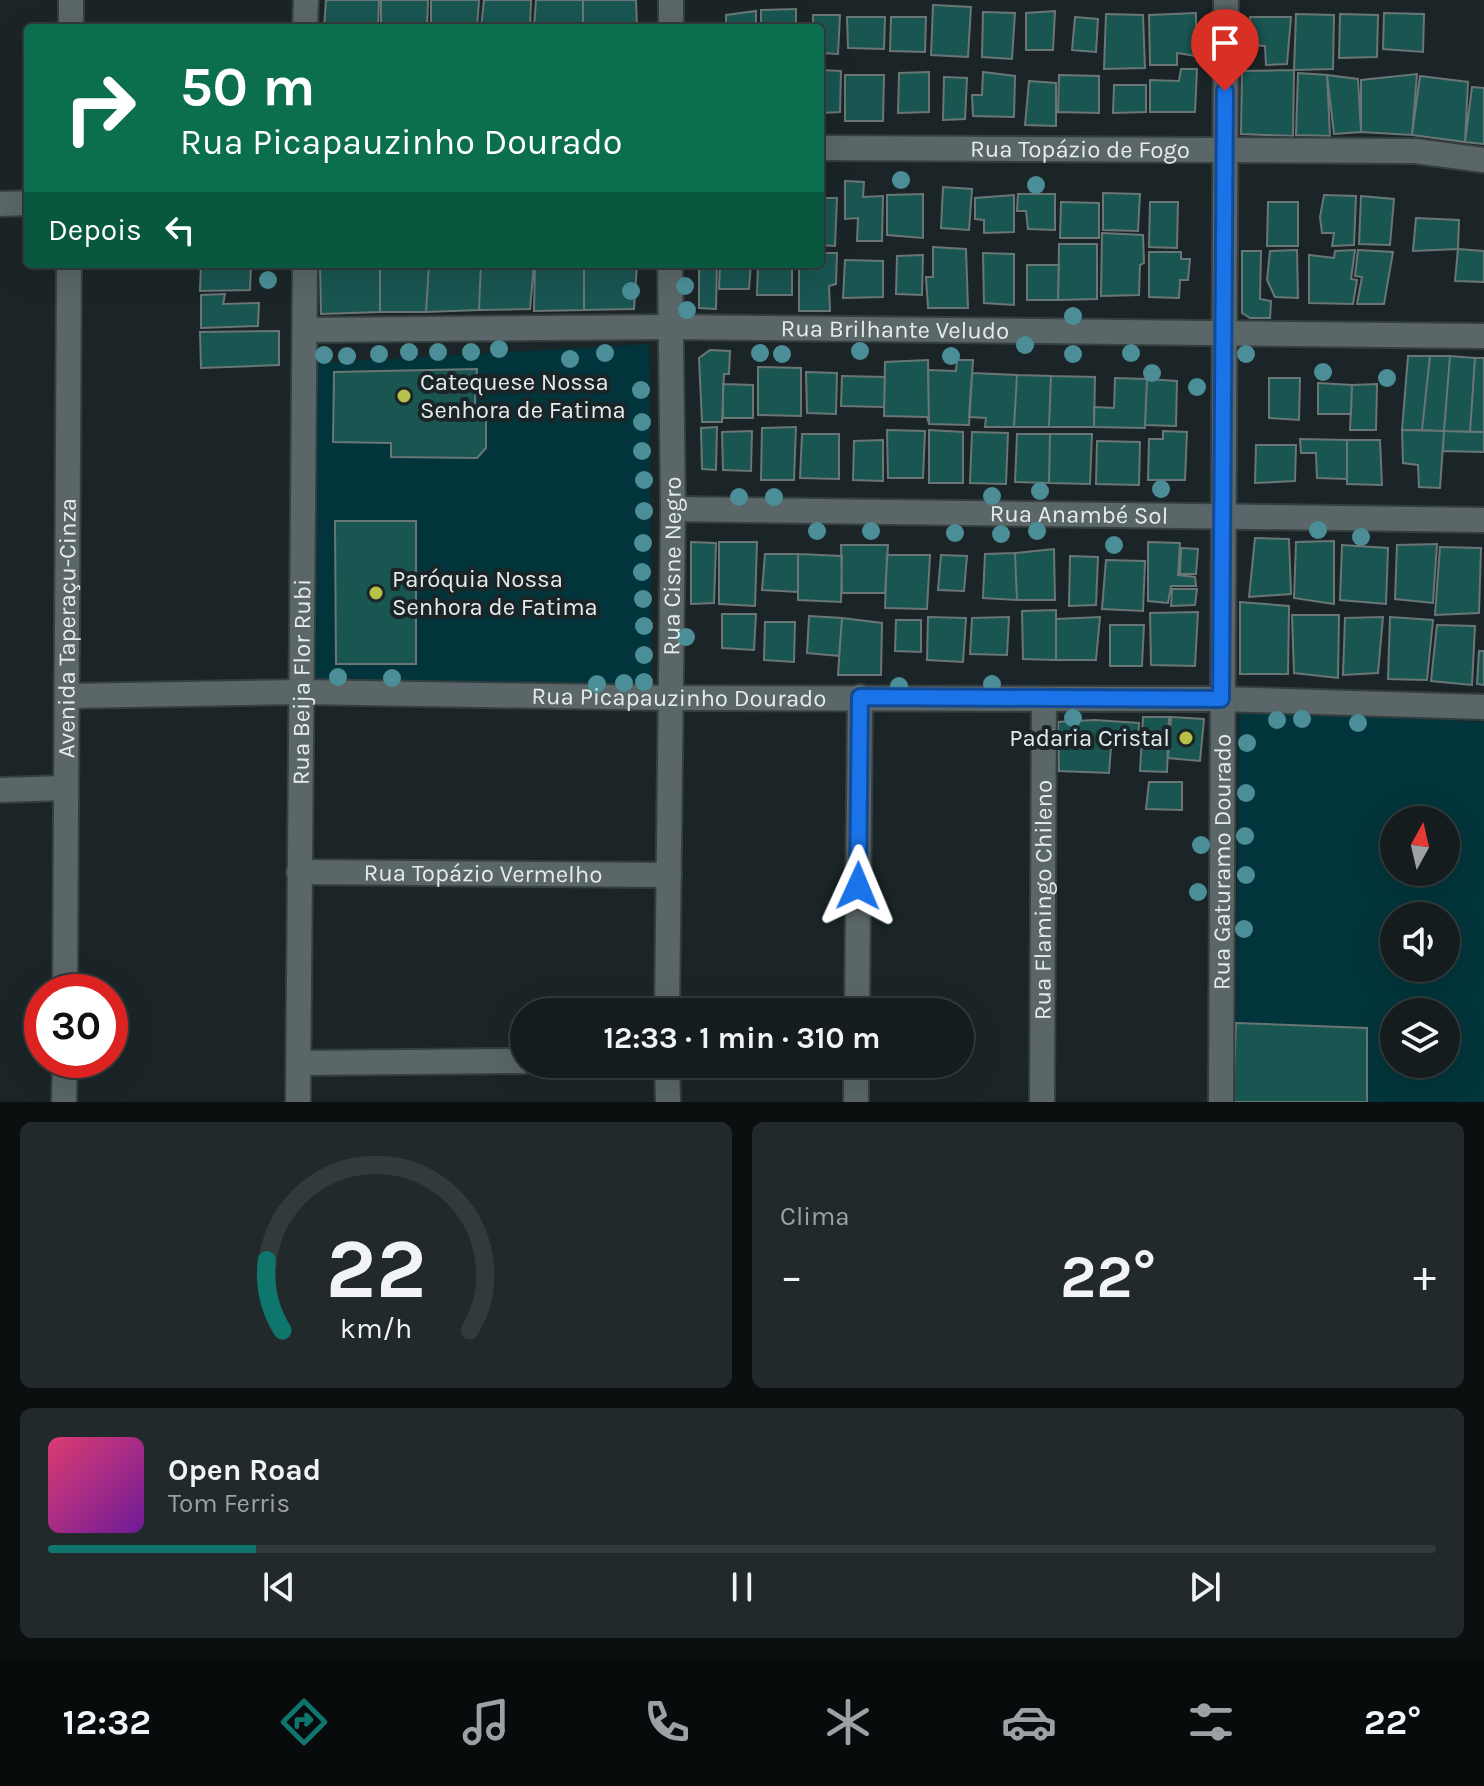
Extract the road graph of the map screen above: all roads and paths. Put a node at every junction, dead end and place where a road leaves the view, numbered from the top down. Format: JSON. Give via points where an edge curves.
{"nodes":[{"id":1,"x":71,"y":0,"type":"edge"},
{"id":2,"x":306,"y":0,"type":"edge"},
{"id":3,"x":671,"y":0,"type":"edge"},
{"id":4,"x":1226,"y":0,"type":"edge"},
{"id":5,"x":71,"y":24,"type":"edge"},
{"id":6,"x":305,"y":24,"type":"edge"},
{"id":7,"x":671,"y":24,"type":"edge"},
{"id":8,"x":824,"y":148,"type":"edge"},
{"id":9,"x":1224,"y":152,"type":"junction"},
{"id":10,"x":1484,"y":160,"type":"edge"},
{"id":11,"x":24,"y":203,"type":"edge"},
{"id":12,"x":0,"y":204,"type":"edge"},
{"id":13,"x":69,"y":268,"type":"edge"},
{"id":14,"x":305,"y":268,"type":"edge"},
{"id":15,"x":670,"y":268,"type":"edge"},
{"id":16,"x":670,"y":327,"type":"junction"},
{"id":17,"x":305,"y":330,"type":"junction"},
{"id":18,"x":1222,"y":335,"type":"junction"},
{"id":19,"x":1484,"y":336,"type":"edge"},
{"id":20,"x":673,"y":509,"type":"junction"},
{"id":21,"x":1224,"y":516,"type":"junction"},
{"id":22,"x":1484,"y":520,"type":"edge"},
{"id":23,"x":302,"y":692,"type":"junction"},
{"id":24,"x":67,"y":696,"type":"junction"},
{"id":25,"x":860,"y":697,"type":"junction"},
{"id":26,"x":669,"y":698,"type":"junction"},
{"id":27,"x":1044,"y":699,"type":"junction"},
{"id":28,"x":1221,"y":699,"type":"junction"},
{"id":29,"x":1484,"y":707,"type":"edge"},
{"id":30,"x":66,"y":788,"type":"junction"},
{"id":31,"x":0,"y":790,"type":"edge"},
{"id":32,"x":299,"y":872,"type":"junction"},
{"id":33,"x":669,"y":875,"type":"junction"},
{"id":34,"x":65,"y":974,"type":"edge"},
{"id":35,"x":667,"y":998,"type":"edge"},
{"id":36,"x":857,"y":998,"type":"edge"},
{"id":37,"x":510,"y":1061,"type":"edge"},
{"id":38,"x":299,"y":1063,"type":"junction"},
{"id":39,"x":65,"y":1078,"type":"edge"},
{"id":40,"x":667,"y":1078,"type":"edge"},
{"id":41,"x":856,"y":1078,"type":"edge"},
{"id":42,"x":64,"y":1102,"type":"edge"},
{"id":43,"x":298,"y":1102,"type":"edge"},
{"id":44,"x":668,"y":1102,"type":"edge"},
{"id":45,"x":856,"y":1102,"type":"edge"},
{"id":46,"x":1042,"y":1102,"type":"edge"},
{"id":47,"x":1221,"y":1102,"type":"edge"}],
"edges":[{"from":1,"to":5,"type":"street"},
{"from":2,"to":6,"type":"street"},
{"from":3,"to":7,"type":"street"},
{"from":4,"to":9,"type":"street","name":"Rua Gaturamo Dourado"},
{"from":8,"to":9,"type":"street","name":"Rua Topázio de Fogo"},
{"from":9,"to":10,"type":"street","name":"Rua Topázio de Fogo","via":[[1415,151]]},
{"from":9,"to":18,"type":"street","name":"Rua Gaturamo Dourado"},
{"from":11,"to":12,"type":"street"},
{"from":13,"to":24,"type":"street","name":"Avenida Taperaçu-Cinza"},
{"from":14,"to":17,"type":"street","name":"Rua Beija Flor Rubi"},
{"from":15,"to":16,"type":"street","name":"Rua Cisne Negro"},
{"from":16,"to":17,"type":"street","name":"Rua Brilhante Veludo"},
{"from":16,"to":18,"type":"street","name":"Rua Brilhante Veludo"},
{"from":16,"to":20,"type":"street","name":"Rua Cisne Negro"},
{"from":17,"to":23,"type":"street","name":"Rua Beija Flor Rubi"},
{"from":18,"to":19,"type":"street","name":"Rua Brilhante Veludo"},
{"from":18,"to":21,"type":"street","name":"Rua Gaturamo Dourado"},
{"from":20,"to":21,"type":"street","name":"Rua Anambé Sol"},
{"from":20,"to":26,"type":"street","name":"Rua Cisne Negro"},
{"from":21,"to":22,"type":"street","name":"Rua Anambé Sol"},
{"from":21,"to":28,"type":"street","name":"Rua Gaturamo Dourado"},
{"from":23,"to":24,"type":"street","name":"Rua Picapauzinho Dourado"},
{"from":23,"to":26,"type":"street","name":"Rua Picapauzinho Dourado"},
{"from":23,"to":32,"type":"street","name":"Rua Beija Flor Rubi"},
{"from":24,"to":30,"type":"street","name":"Avenida Taperaçu-Cinza"},
{"from":25,"to":26,"type":"street","name":"Rua Picapauzinho Dourado"},
{"from":25,"to":27,"type":"street","name":"Rua Picapauzinho Dourado"},
{"from":25,"to":36,"type":"street"},
{"from":26,"to":33,"type":"street","name":"Rua Cisne Negro"},
{"from":27,"to":28,"type":"street","name":"Rua Picapauzinho Dourado"},
{"from":27,"to":46,"type":"street","name":"Rua Flamingo Chileno"},
{"from":28,"to":29,"type":"street","name":"Rua Picapauzinho Dourado"},
{"from":28,"to":47,"type":"street","name":"Rua Gaturamo Dourado"},
{"from":30,"to":31,"type":"street"},
{"from":30,"to":34,"type":"street","name":"Avenida Taperaçu-Cinza"},
{"from":32,"to":33,"type":"street","name":"Rua Topázio Vermelho"},
{"from":32,"to":38,"type":"street","name":"Rua Beija Flor Rubi"},
{"from":33,"to":35,"type":"street","name":"Rua Cisne Negro"},
{"from":37,"to":38,"type":"street"},
{"from":38,"to":43,"type":"street","name":"Rua Beija Flor Rubi"},
{"from":39,"to":42,"type":"street"},
{"from":40,"to":44,"type":"street"},
{"from":41,"to":45,"type":"street"}]}
